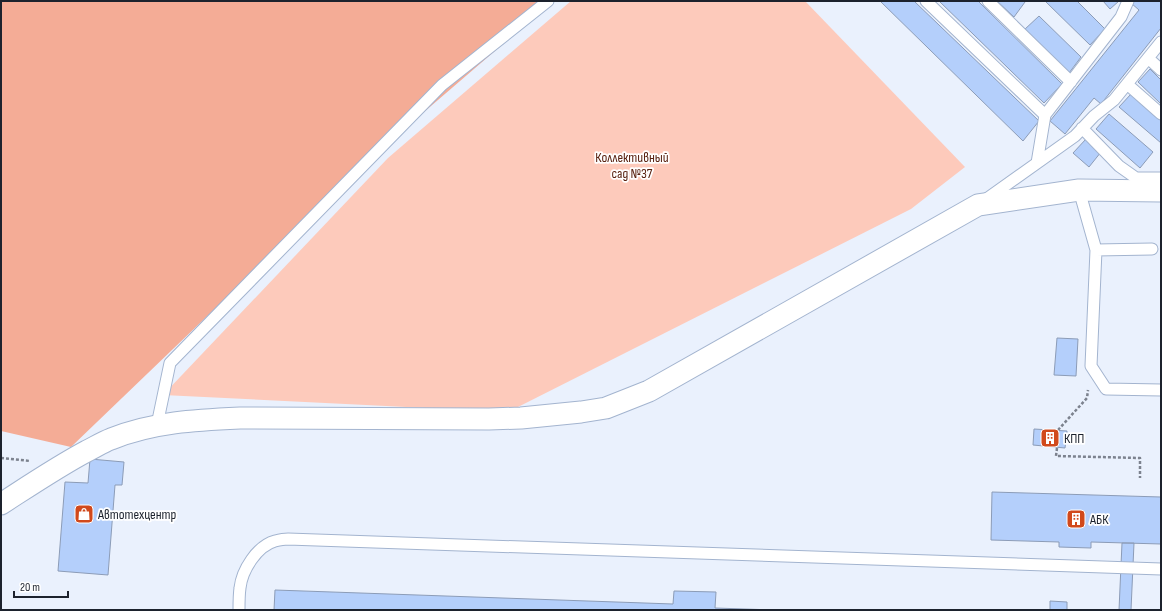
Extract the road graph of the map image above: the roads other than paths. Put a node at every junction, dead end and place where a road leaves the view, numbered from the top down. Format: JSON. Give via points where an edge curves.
{"nodes":[{"id":1,"x":548,"y":1,"type":"edge"},
{"id":2,"x":926,"y":1,"type":"edge"},
{"id":3,"x":988,"y":1,"type":"edge"},
{"id":4,"x":1128,"y":1,"type":"edge"},
{"id":5,"x":1161,"y":42,"type":"edge"},
{"id":6,"x":1148,"y":58,"type":"junction"},
{"id":7,"x":1161,"y":70,"type":"edge"},
{"id":8,"x":1071,"y":82,"type":"junction"},
{"id":9,"x":1128,"y":84,"type":"junction"},
{"id":10,"x":1161,"y":114,"type":"edge"},
{"id":11,"x":1045,"y":115,"type":"junction"},
{"id":12,"x":1082,"y":128,"type":"junction"},
{"id":13,"x":1037,"y":163,"type":"junction"},
{"id":14,"x":1161,"y":178,"type":"edge"},
{"id":15,"x":1079,"y":190,"type":"junction"},
{"id":16,"x":1161,"y":191,"type":"edge"},
{"id":17,"x":978,"y":205,"type":"junction"},
{"id":18,"x":1096,"y":250,"type":"junction"},
{"id":19,"x":1152,"y":250,"type":"dead end"},
{"id":20,"x":1161,"y":390,"type":"edge"},
{"id":21,"x":157,"y":426,"type":"junction"},
{"id":22,"x":1,"y":504,"type":"edge"},
{"id":23,"x":1161,"y":568,"type":"edge"},
{"id":24,"x":239,"y":610,"type":"edge"}],
"edges":[{"from":1,"to":21,"type":"lane","via":[[442,85],[170,363]]},
{"from":2,"to":11,"type":"lane"},
{"from":3,"to":8,"type":"lane"},
{"from":4,"to":8,"type":"lane","via":[[1121,17]]},
{"from":5,"to":6,"type":"lane"},
{"from":6,"to":7,"type":"lane"},
{"from":6,"to":9,"type":"lane"},
{"from":8,"to":11,"type":"lane"},
{"from":9,"to":10,"type":"lane"},
{"from":9,"to":12,"type":"lane"},
{"from":11,"to":13,"type":"lane"},
{"from":12,"to":13,"type":"lane","via":[[1075,136]]},
{"from":12,"to":14,"type":"lane","via":[[1119,166],[1136,178]]},
{"from":13,"to":17,"type":"lane"},
{"from":15,"to":16,"type":"street"},
{"from":15,"to":17,"type":"street"},
{"from":15,"to":18,"type":"lane"},
{"from":17,"to":21,"type":"street","via":[[649,392],[606,408],[489,420],[240,418]]},
{"from":18,"to":19,"type":"lane"},
{"from":18,"to":20,"type":"lane","via":[[1091,366],[1106,389]]},
{"from":21,"to":22,"type":"street","via":[[110,439],[62,464]]},
{"from":23,"to":24,"type":"lane","via":[[288,539],[274,541],[263,547],[253,558],[240,587]]}]}
